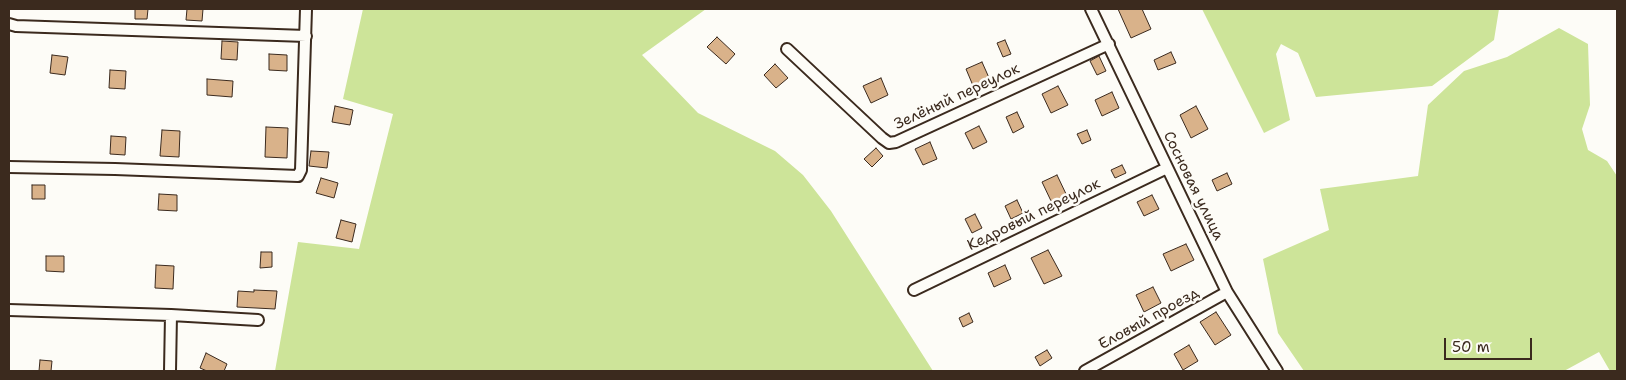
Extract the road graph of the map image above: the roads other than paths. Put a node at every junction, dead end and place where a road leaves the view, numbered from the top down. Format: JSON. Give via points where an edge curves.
{"nodes":[{"id":1,"x":306,"y":9,"type":"edge"},
{"id":2,"x":1092,"y":9,"type":"edge"},
{"id":3,"x":9,"y":24,"type":"edge"},
{"id":4,"x":306,"y":36,"type":"junction"},
{"id":5,"x":1109,"y":44,"type":"junction"},
{"id":6,"x":787,"y":49,"type":"dead end"},
{"id":7,"x":9,"y":167,"type":"edge"},
{"id":8,"x":1167,"y":168,"type":"junction"},
{"id":9,"x":914,"y":290,"type":"dead end"},
{"id":10,"x":1227,"y":292,"type":"junction"},
{"id":11,"x":9,"y":310,"type":"edge"},
{"id":12,"x":171,"y":315,"type":"junction"},
{"id":13,"x":258,"y":320,"type":"dead end"},
{"id":14,"x":170,"y":371,"type":"edge"},
{"id":15,"x":1085,"y":371,"type":"edge"},
{"id":16,"x":1277,"y":371,"type":"edge"}],
"edges":[{"from":1,"to":4,"type":"street"},
{"from":2,"to":5,"type":"street","name":"Сосновая улица"},
{"from":3,"to":4,"type":"street"},
{"from":4,"to":7,"type":"street","via":[[301,170],[298,176]]},
{"from":5,"to":6,"type":"street","name":"Зелёный переулок","via":[[889,143]]},
{"from":5,"to":8,"type":"street","name":"Сосновая улица"},
{"from":8,"to":9,"type":"street","name":"Кедровый переулок"},
{"from":8,"to":10,"type":"street","name":"Сосновая улица"},
{"from":10,"to":15,"type":"street","name":"Еловый проезд"},
{"from":10,"to":16,"type":"street","name":"Сосновая улица"},
{"from":11,"to":12,"type":"street"},
{"from":12,"to":13,"type":"street"},
{"from":12,"to":14,"type":"street"}]}
